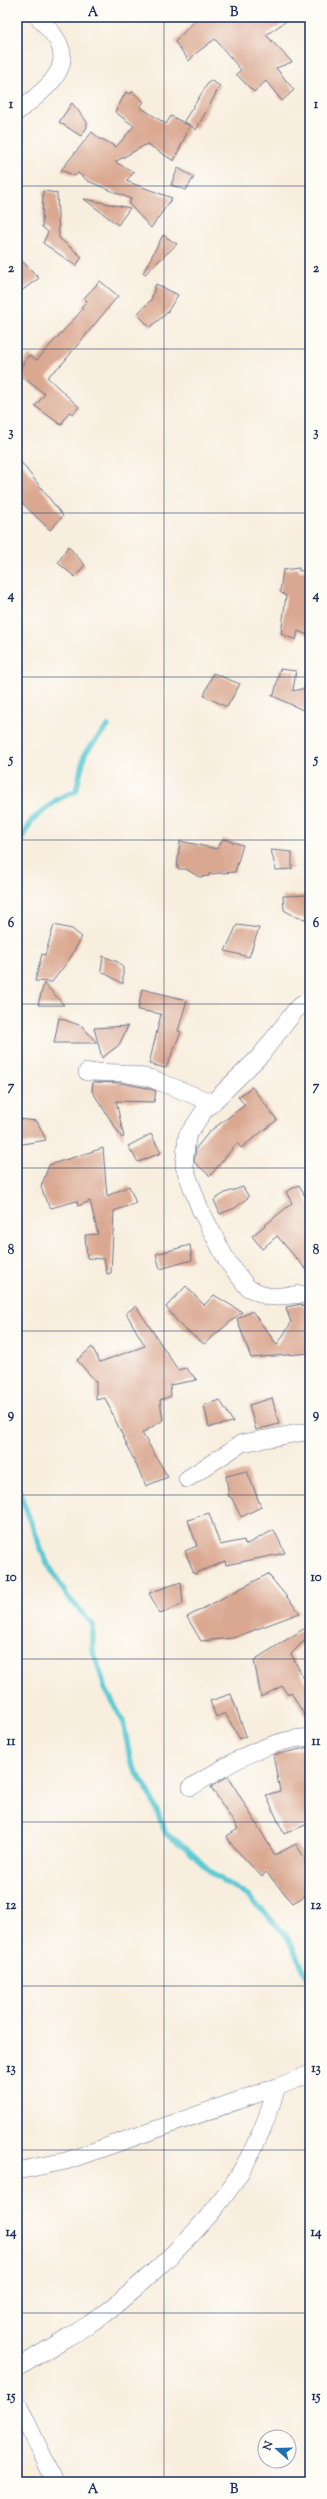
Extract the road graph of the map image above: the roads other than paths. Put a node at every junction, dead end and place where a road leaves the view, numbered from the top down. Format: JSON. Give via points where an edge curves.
{"nodes":[{"id":1,"x":38,"y":17,"type":"edge"},
{"id":2,"x":17,"y":112,"type":"edge"},
{"id":3,"x":310,"y":1000,"type":"edge"},
{"id":4,"x":87,"y":1072,"type":"dead end"},
{"id":5,"x":213,"y":1103,"type":"junction"},
{"id":6,"x":310,"y":1298,"type":"edge"},
{"id":7,"x":310,"y":1431,"type":"edge"},
{"id":8,"x":187,"y":1479,"type":"dead end"},
{"id":9,"x":310,"y":1737,"type":"edge"},
{"id":10,"x":191,"y":1787,"type":"dead end"},
{"id":11,"x":310,"y":2074,"type":"edge"},
{"id":12,"x":277,"y":2088,"type":"junction"},
{"id":13,"x":17,"y":2171,"type":"edge"},
{"id":14,"x":17,"y":2369,"type":"edge"},
{"id":15,"x":17,"y":2401,"type":"edge"},
{"id":16,"x":55,"y":2482,"type":"edge"}],
"edges":[{"from":1,"to":2,"type":"street","via":[[60,44],[62,62],[58,75]]},
{"from":3,"to":5,"type":"street","via":[[298,1007],[260,1056]]},
{"from":4,"to":5,"type":"street","via":[[122,1073],[150,1078]]},
{"from":5,"to":6,"type":"street","via":[[204,1111],[187,1136],[184,1166],[200,1209],[227,1261],[248,1288],[269,1297],[304,1294]]},
{"from":7,"to":8,"type":"street","via":[[242,1443]]},
{"from":9,"to":10,"type":"street","via":[[295,1738],[251,1751]]},
{"from":11,"to":12,"type":"street"},
{"from":12,"to":13,"type":"street","via":[[66,2161]]},
{"from":12,"to":14,"type":"street","via":[[268,2119],[238,2179],[204,2224],[133,2290],[92,2322]]},
{"from":15,"to":16,"type":"street"}]}
